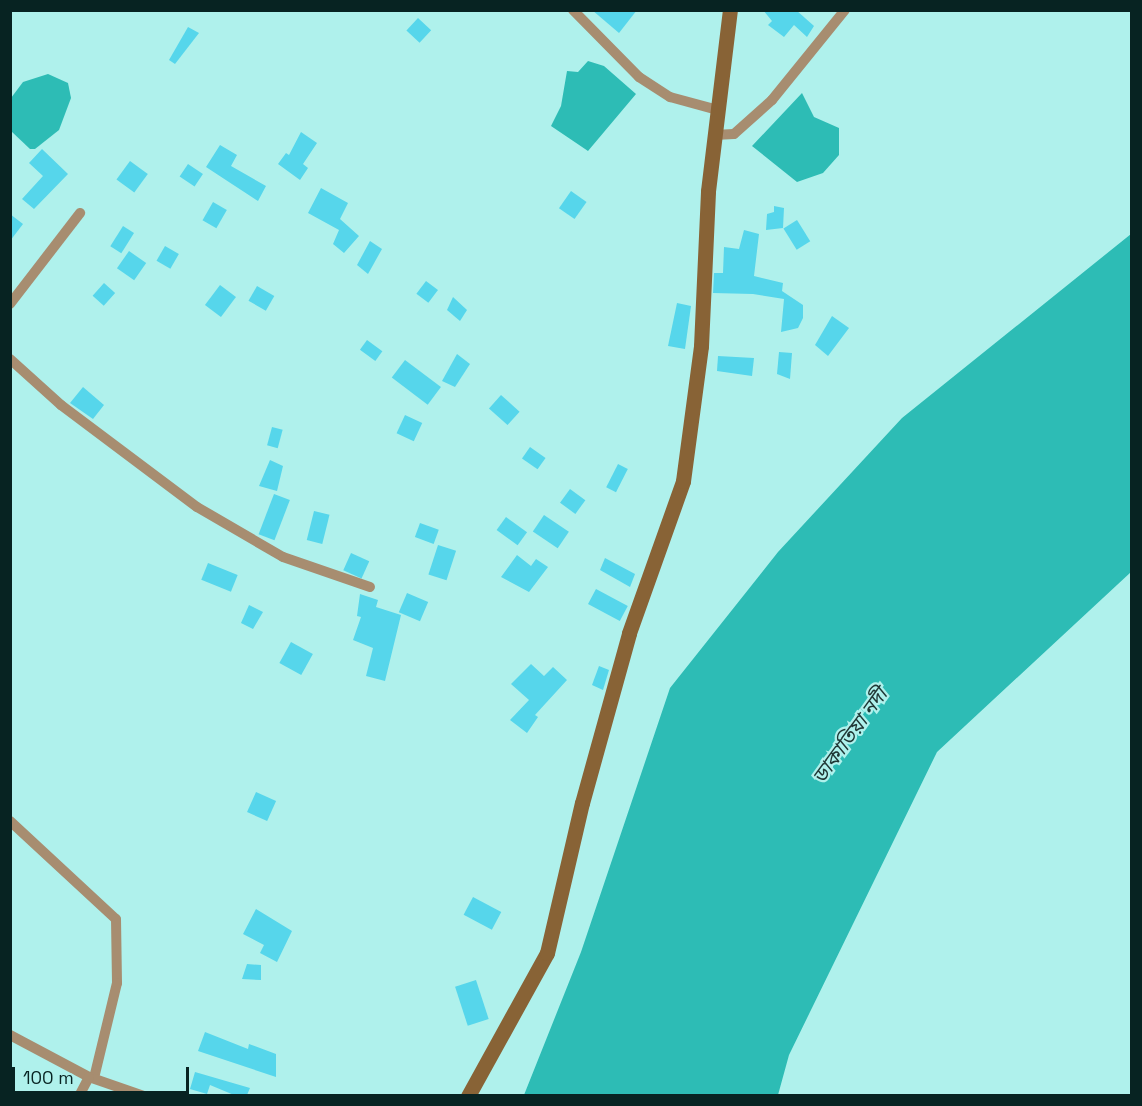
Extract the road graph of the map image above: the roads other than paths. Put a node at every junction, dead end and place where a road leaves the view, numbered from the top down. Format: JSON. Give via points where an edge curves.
{"nodes":[{"id":1,"x":573,"y":10,"type":"edge"},
{"id":2,"x":730,"y":10,"type":"edge"},
{"id":3,"x":845,"y":10,"type":"edge"},
{"id":4,"x":718,"y":110,"type":"junction"},
{"id":5,"x":715,"y":135,"type":"junction"},
{"id":6,"x":80,"y":213,"type":"dead end"},
{"id":7,"x":10,"y":304,"type":"edge"},
{"id":8,"x":10,"y":359,"type":"edge"},
{"id":9,"x":370,"y":587,"type":"dead end"},
{"id":10,"x":10,"y":822,"type":"edge"},
{"id":11,"x":10,"y":1035,"type":"edge"},
{"id":12,"x":92,"y":1077,"type":"junction"},
{"id":13,"x":79,"y":1095,"type":"edge"},
{"id":14,"x":144,"y":1095,"type":"edge"},
{"id":15,"x":468,"y":1095,"type":"edge"}],
"edges":[{"from":1,"to":4,"type":"street","via":[[639,77],[670,97]]},
{"from":2,"to":4,"type":"main road"},
{"from":3,"to":5,"type":"street","via":[[772,99],[734,134]]},
{"from":4,"to":5,"type":"main road"},
{"from":5,"to":15,"type":"main road","via":[[708,191],[702,346],[683,481],[629,633],[547,953]]},
{"from":6,"to":7,"type":"street"},
{"from":8,"to":9,"type":"street","via":[[61,405],[197,507],[283,557]]},
{"from":10,"to":12,"type":"street","via":[[116,919],[117,982]]},
{"from":11,"to":12,"type":"street"},
{"from":12,"to":13,"type":"street"},
{"from":12,"to":14,"type":"street"}]}
